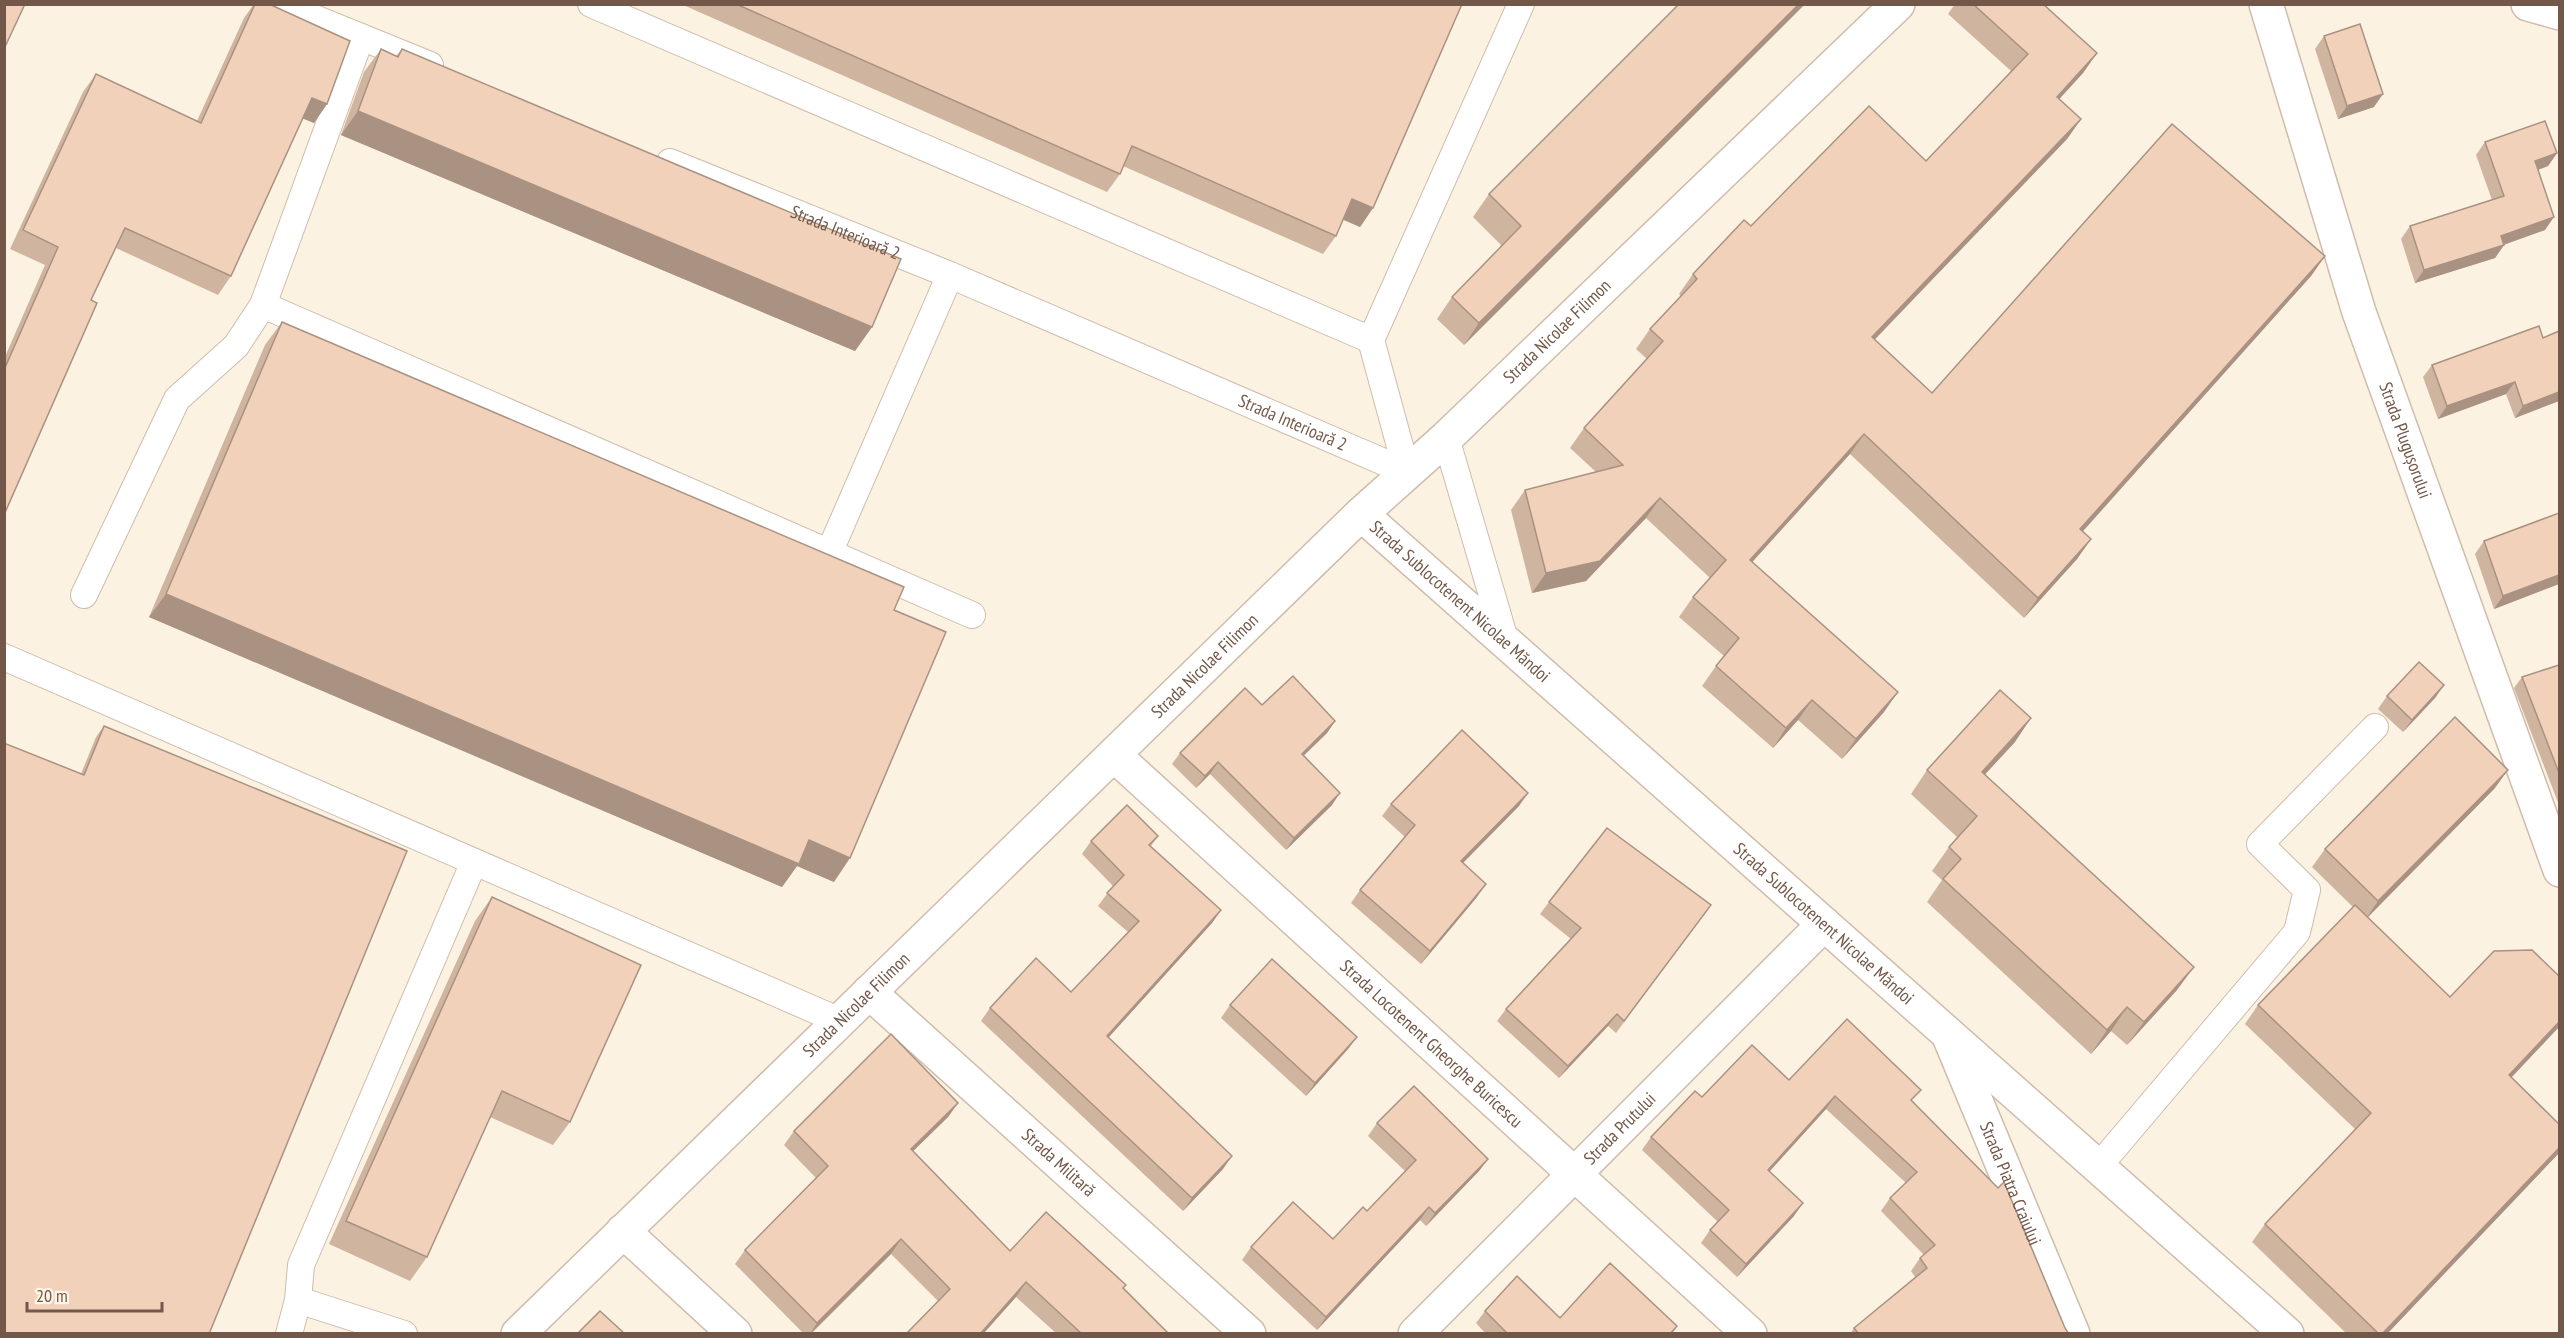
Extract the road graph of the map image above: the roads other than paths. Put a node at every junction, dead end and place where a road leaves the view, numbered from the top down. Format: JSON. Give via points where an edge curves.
{"nodes":[{"id":1,"x":280,"y":4,"type":"edge"},
{"id":2,"x":591,"y":4,"type":"edge"},
{"id":3,"x":1521,"y":4,"type":"edge"},
{"id":4,"x":1898,"y":4,"type":"edge"},
{"id":5,"x":2266,"y":4,"type":"edge"},
{"id":6,"x":2528,"y":4,"type":"edge"},
{"id":7,"x":2559,"y":13,"type":"edge"},
{"id":8,"x":362,"y":37,"type":"junction"},
{"id":9,"x":450,"y":73,"type":"edge"},
{"id":10,"x":650,"y":154,"type":"edge"},
{"id":11,"x":950,"y":275,"type":"junction"},
{"id":12,"x":263,"y":305,"type":"junction"},
{"id":13,"x":1371,"y":340,"type":"junction"},
{"id":14,"x":1446,"y":438,"type":"junction"},
{"id":15,"x":1407,"y":472,"type":"junction"},
{"id":16,"x":1361,"y":514,"type":"junction"},
{"id":17,"x":829,"y":553,"type":"junction"},
{"id":18,"x":84,"y":595,"type":"dead end"},
{"id":19,"x":972,"y":615,"type":"dead end"},
{"id":20,"x":1506,"y":643,"type":"junction"},
{"id":21,"x":6,"y":663,"type":"edge"},
{"id":22,"x":2375,"y":727,"type":"dead end"},
{"id":23,"x":1114,"y":755,"type":"junction"},
{"id":24,"x":474,"y":862,"type":"junction"},
{"id":25,"x":2559,"y":870,"type":"edge"},
{"id":26,"x":1824,"y":924,"type":"junction"},
{"id":27,"x":869,"y":993,"type":"junction"},
{"id":28,"x":840,"y":1021,"type":"junction"},
{"id":29,"x":1948,"y":1034,"type":"junction"},
{"id":30,"x":2098,"y":1167,"type":"junction"},
{"id":31,"x":1574,"y":1173,"type":"junction"},
{"id":32,"x":623,"y":1231,"type":"junction"},
{"id":33,"x":298,"y":1300,"type":"junction"},
{"id":34,"x":290,"y":1334,"type":"edge"},
{"id":35,"x":404,"y":1334,"type":"edge"},
{"id":36,"x":518,"y":1334,"type":"edge"},
{"id":37,"x":735,"y":1334,"type":"edge"},
{"id":38,"x":1249,"y":1334,"type":"edge"},
{"id":39,"x":1415,"y":1334,"type":"edge"},
{"id":40,"x":1750,"y":1334,"type":"edge"},
{"id":41,"x":2073,"y":1334,"type":"edge"},
{"id":42,"x":2287,"y":1334,"type":"edge"}],
"edges":[{"from":1,"to":8,"type":"lane"},
{"from":2,"to":13,"type":"lane"},
{"from":3,"to":13,"type":"lane"},
{"from":4,"to":14,"type":"street","name":"Strada Nicolae Filimon"},
{"from":5,"to":25,"type":"street","name":"Strada Plugușorului","via":[[2359,312]]},
{"from":6,"to":7,"type":"street"},
{"from":8,"to":9,"type":"lane"},
{"from":8,"to":12,"type":"lane"},
{"from":10,"to":11,"type":"lane","name":"Strada Interioară 2"},
{"from":11,"to":15,"type":"lane","name":"Strada Interioară 2"},
{"from":11,"to":17,"type":"lane"},
{"from":12,"to":17,"type":"lane"},
{"from":12,"to":18,"type":"lane","via":[[236,346],[177,399]]},
{"from":13,"to":15,"type":"lane"},
{"from":14,"to":15,"type":"street","name":"Strada Nicolae Filimon"},
{"from":14,"to":20,"type":"lane"},
{"from":15,"to":16,"type":"street","name":"Strada Nicolae Filimon"},
{"from":16,"to":20,"type":"street","name":"Strada Sublocotenent Nicolae Măndoi"},
{"from":16,"to":23,"type":"street","name":"Strada Nicolae Filimon"},
{"from":17,"to":19,"type":"lane"},
{"from":20,"to":26,"type":"street","name":"Strada Sublocotenent Nicolae Măndoi"},
{"from":21,"to":24,"type":"lane"},
{"from":22,"to":30,"type":"lane","via":[[2260,844],[2307,890],[2297,932]]},
{"from":23,"to":27,"type":"street","name":"Strada Nicolae Filimon"},
{"from":23,"to":31,"type":"street","name":"Strada Locotenent Gheorghe Buricescu"},
{"from":24,"to":28,"type":"lane"},
{"from":24,"to":33,"type":"lane","via":[[301,1265]]},
{"from":26,"to":29,"type":"street","name":"Strada Sublocotenent Nicolae Măndoi"},
{"from":26,"to":31,"type":"street","name":"Strada Prutului"},
{"from":27,"to":28,"type":"street","name":"Strada Nicolae Filimon"},
{"from":27,"to":38,"type":"street","name":"Strada Militară"},
{"from":28,"to":32,"type":"street","name":"Strada Nicolae Filimon"},
{"from":29,"to":30,"type":"street","name":"Strada Sublocotenent Nicolae Măndoi"},
{"from":29,"to":41,"type":"street","name":"Strada Piatra Craiului"},
{"from":30,"to":42,"type":"street","name":"Strada Sublocotenent Nicolae Măndoi"},
{"from":31,"to":39,"type":"street","name":"Strada Prutului"},
{"from":31,"to":40,"type":"street","name":"Strada Locotenent Gheorghe Buricescu"},
{"from":32,"to":36,"type":"street","name":"Strada Nicolae Filimon"},
{"from":32,"to":37,"type":"street"},
{"from":33,"to":34,"type":"lane"},
{"from":33,"to":35,"type":"lane"}]}
